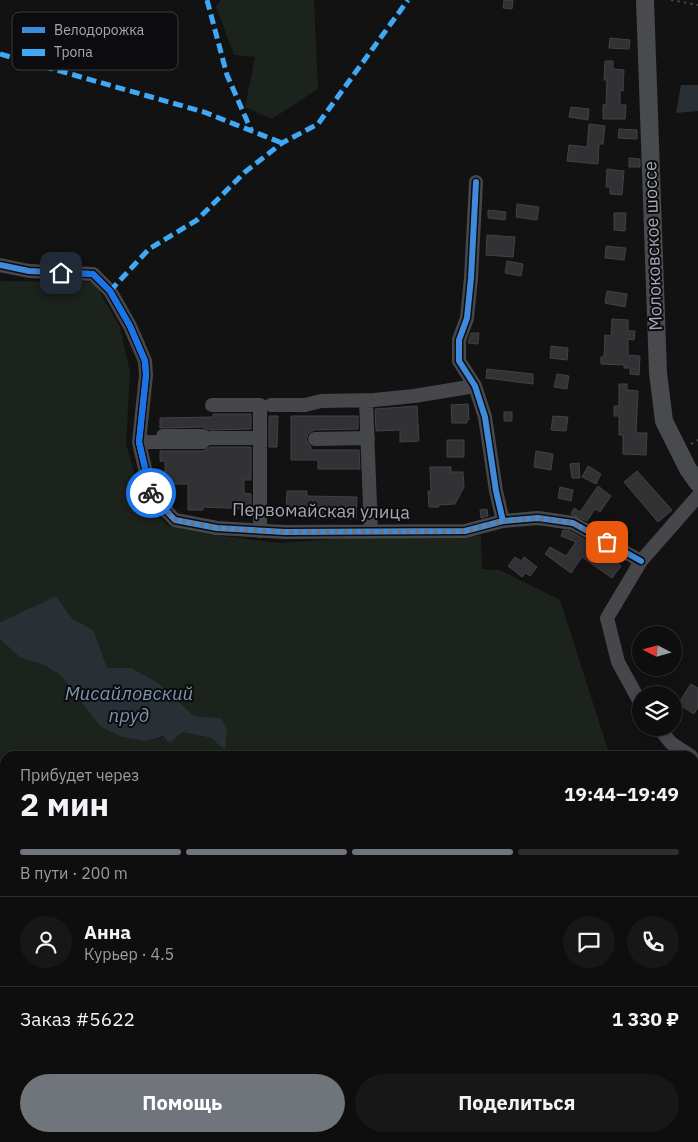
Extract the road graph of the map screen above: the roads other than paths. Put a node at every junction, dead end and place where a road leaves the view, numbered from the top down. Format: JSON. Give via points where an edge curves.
{"nodes":[{"id":1,"x":645,"y":0,"type":"edge"},
{"id":2,"x":476,"y":182,"type":"dead end"},
{"id":3,"x":0,"y":265,"type":"edge"},
{"id":4,"x":476,"y":386,"type":"junction"},
{"id":5,"x":366,"y":400,"type":"junction"},
{"id":6,"x":212,"y":405,"type":"dead end"},
{"id":7,"x":271,"y":405,"type":"dead end"},
{"id":8,"x":211,"y":438,"type":"dead end"},
{"id":9,"x":260,"y":438,"type":"junction"},
{"id":10,"x":368,"y":438,"type":"junction"},
{"id":11,"x":315,"y":439,"type":"dead end"},
{"id":12,"x":139,"y":442,"type":"junction"},
{"id":13,"x":163,"y":442,"type":"dead end"},
{"id":14,"x":698,"y":484,"type":"edge"},
{"id":15,"x":698,"y":496,"type":"edge"},
{"id":16,"x":503,"y":521,"type":"junction"},
{"id":17,"x":260,"y":531,"type":"junction"},
{"id":18,"x":372,"y":532,"type":"junction"},
{"id":19,"x":640,"y":561,"type":"junction"},
{"id":20,"x":632,"y":688,"type":"edge"},
{"id":21,"x":665,"y":736,"type":"edge"},
{"id":22,"x":683,"y":751,"type":"edge"}],
"edges":[{"from":1,"to":14,"type":"main road","name":"Молоковское шоссе","via":[[658,373],[664,420]]},
{"from":2,"to":4,"type":"street","via":[[471,278],[467,318],[459,340],[459,361]]},
{"from":3,"to":12,"type":"street","name":"Первомайская улица","via":[[28,271],[93,274],[110,291],[145,361]]},
{"from":4,"to":5,"type":"street"},
{"from":4,"to":16,"type":"street","via":[[485,417]]},
{"from":5,"to":7,"type":"street"},
{"from":5,"to":10,"type":"street"},
{"from":6,"to":9,"type":"street","via":[[260,405]]},
{"from":8,"to":9,"type":"street"},
{"from":9,"to":17,"type":"street"},
{"from":10,"to":11,"type":"street"},
{"from":10,"to":18,"type":"street"},
{"from":12,"to":13,"type":"street"},
{"from":12,"to":17,"type":"street","name":"Первомайская улица","via":[[151,495],[176,520],[217,528]]},
{"from":15,"to":19,"type":"street"},
{"from":16,"to":18,"type":"street","name":"Первомайская улица","via":[[465,531]]},
{"from":16,"to":19,"type":"street","name":"Первомайская улица","via":[[538,518],[573,523]]},
{"from":17,"to":18,"type":"street","name":"Первомайская улица"},
{"from":19,"to":20,"type":"street","via":[[607,618],[618,662]]},
{"from":21,"to":22,"type":"street"}]}
